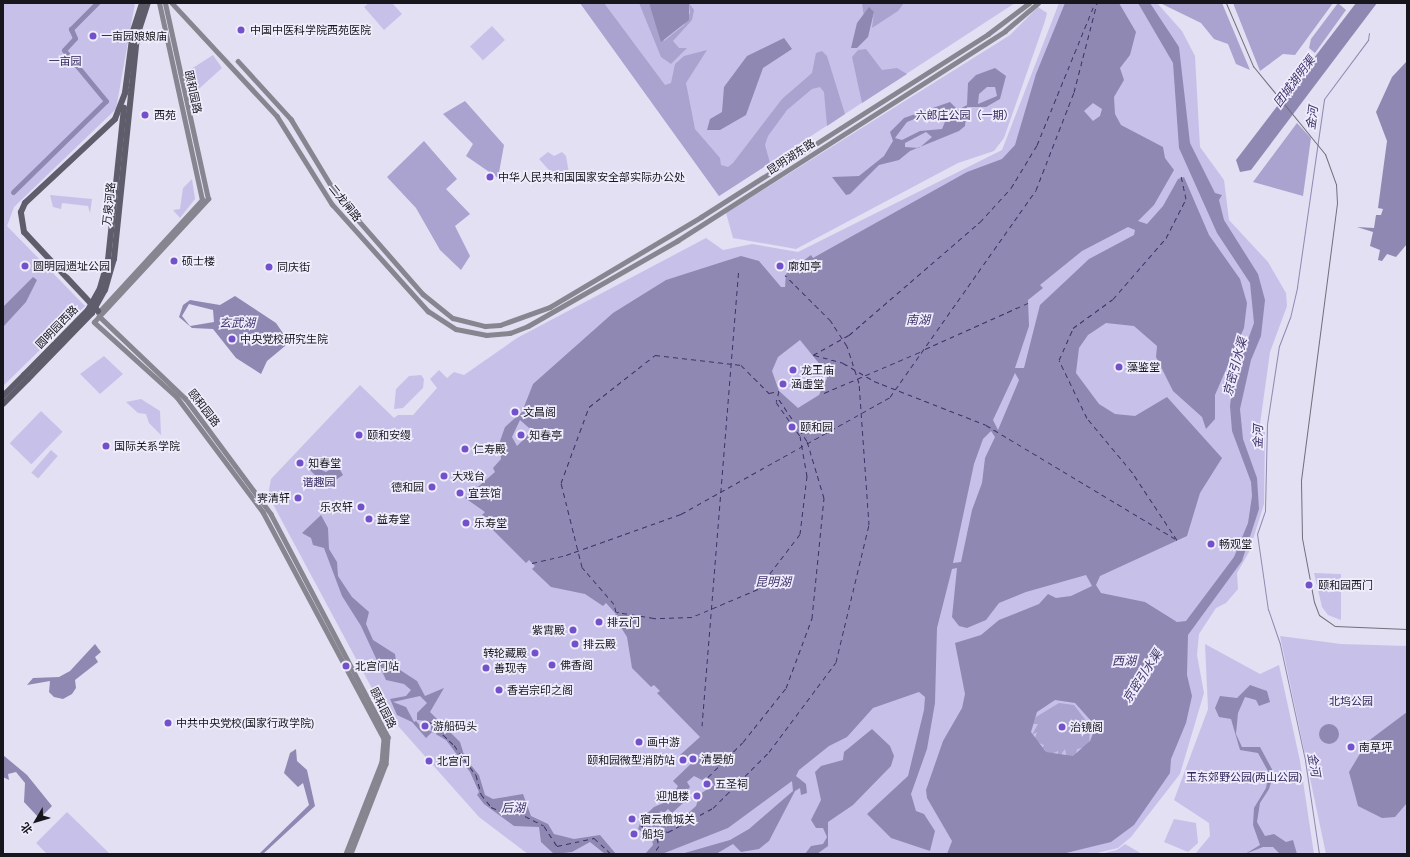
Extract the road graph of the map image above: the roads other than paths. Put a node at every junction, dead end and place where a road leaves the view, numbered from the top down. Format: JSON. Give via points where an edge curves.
{"nodes":[{"id":1,"x":142,"y":3,"type":"edge"},
{"id":2,"x":148,"y":3,"type":"edge"},
{"id":3,"x":159,"y":3,"type":"edge"},
{"id":4,"x":165,"y":3,"type":"edge"},
{"id":5,"x":172,"y":3,"type":"edge"},
{"id":6,"x":1029,"y":3,"type":"edge"},
{"id":7,"x":1038,"y":3,"type":"edge"},
{"id":8,"x":238,"y":61,"type":"dead end"},
{"id":9,"x":126,"y":90,"type":"junction"},
{"id":10,"x":108,"y":260,"type":"joint"},
{"id":11,"x":400,"y":268,"type":"junction"},
{"id":12,"x":394,"y":273,"type":"junction"},
{"id":13,"x":544,"y":308,"type":"joint"},
{"id":14,"x":99,"y":314,"type":"junction"},
{"id":15,"x":547,"y":316,"type":"joint"},
{"id":16,"x":26,"y":377,"type":"junction"},
{"id":17,"x":3,"y":396,"type":"edge"},
{"id":18,"x":3,"y":404,"type":"edge"},
{"id":19,"x":346,"y":854,"type":"edge"},
{"id":20,"x":351,"y":854,"type":"edge"}],
"edges":[{"from":1,"to":9,"type":"highway","name":"万泉河路","via":[[133,31]]},
{"from":2,"to":16,"type":"highway","name":"万泉河路","bridge":true,"via":[[137,36],[108,281],[92,313]]},
{"from":3,"to":14,"type":"main road","name":"颐和园路","via":[[202,200]]},
{"from":4,"to":14,"type":"main road","name":"颐和园路","via":[[208,199],[202,210]]},
{"from":5,"to":12,"type":"main road","name":"二龙闸路","via":[[277,116],[332,204]]},
{"from":6,"to":13,"type":"main road","name":"昆明湖东路","via":[[995,29],[701,217]]},
{"from":7,"to":15,"type":"main road","name":"昆明湖东路","via":[[1005,31],[705,224]]},
{"from":8,"to":11,"type":"main road","name":"二龙闸路","via":[[291,119],[338,197]]},
{"from":9,"to":10,"type":"highway","name":"万泉河路"},
{"from":9,"to":14,"type":"highway","via":[[119,114],[25,203],[20,220],[24,232]]},
{"from":10,"to":16,"type":"highway","name":"圆明园西路","bridge":true,"via":[[100,288],[88,310]]},
{"from":11,"to":12,"type":"main road"},
{"from":11,"to":13,"type":"main road","name":"二龙闸路","via":[[439,309],[468,323],[485,326],[513,323]]},
{"from":12,"to":15,"type":"main road","name":"二龙闸路","via":[[428,312],[464,331],[486,335],[510,333]]},
{"from":14,"to":19,"type":"main road","name":"颐和园路","via":[[94,322],[177,397],[263,512],[384,739],[382,762]]},
{"from":14,"to":20,"type":"main road","name":"颐和园路","via":[[186,399],[271,514],[388,737],[386,764]]},
{"from":16,"to":17,"type":"highway","name":"圆明园西路"},
{"from":16,"to":18,"type":"highway","name":"圆明园西路"}]}
